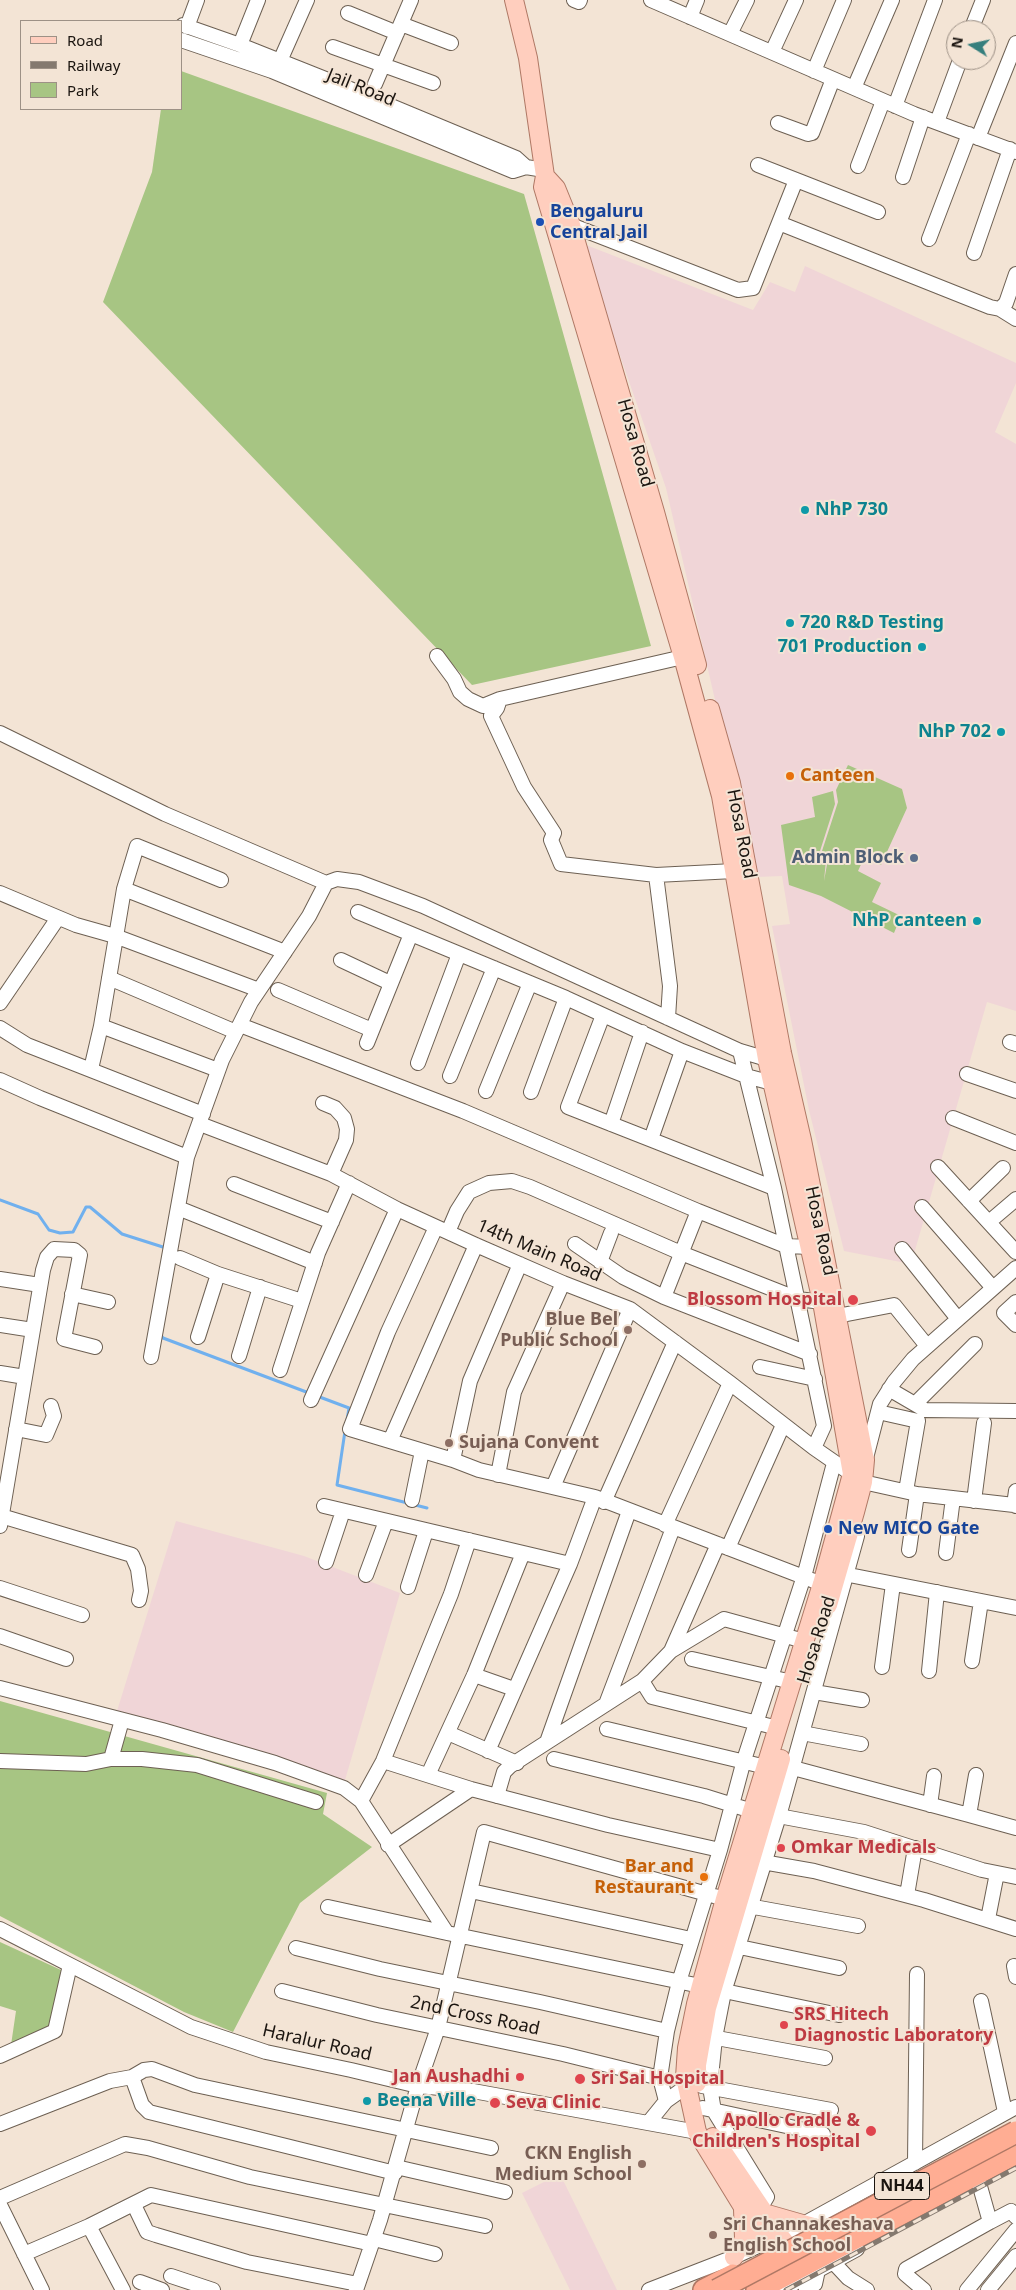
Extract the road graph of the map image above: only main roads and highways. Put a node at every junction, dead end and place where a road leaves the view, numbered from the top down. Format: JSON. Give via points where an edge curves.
{"nodes":[{"id":1,"x":514,"y":0,"type":"edge"},
{"id":2,"x":544,"y":173,"type":"junction"},
{"id":3,"x":794,"y":1144,"type":"junction"},
{"id":4,"x":849,"y":1460,"type":"junction"},
{"id":5,"x":861,"y":1480,"type":"junction"},
{"id":6,"x":779,"y":1766,"type":"junction"},
{"id":7,"x":766,"y":1813,"type":"junction"},
{"id":8,"x":738,"y":1904,"type":"junction"},
{"id":9,"x":712,"y":1990,"type":"junction"},
{"id":10,"x":698,"y":2086,"type":"junction"},
{"id":11,"x":1012,"y":2115,"type":"edge"},
{"id":12,"x":1016,"y":2132,"type":"edge"},
{"id":13,"x":1016,"y":2145,"type":"edge"},
{"id":14,"x":1016,"y":2153,"type":"edge"},
{"id":15,"x":743,"y":2206,"type":"junction"},
{"id":16,"x":762,"y":2210,"type":"junction"},
{"id":17,"x":811,"y":2227,"type":"junction"},
{"id":18,"x":777,"y":2245,"type":"junction"},
{"id":19,"x":734,"y":2257,"type":"road end"},
{"id":20,"x":800,"y":2278,"type":"edge"},
{"id":21,"x":704,"y":2290,"type":"edge"},
{"id":22,"x":717,"y":2290,"type":"edge"},
{"id":23,"x":741,"y":2290,"type":"edge"},
{"id":24,"x":757,"y":2290,"type":"edge"}],
"edges":[{"from":1,"to":2,"type":"main road","name":"Hosa Road","via":[[528,58]]},
{"from":2,"to":3,"type":"main road","name":"Hosa Road","via":[[543,187],[683,657],[721,796],[772,1083]]},
{"from":2,"to":3,"type":"main road","name":"Hosa Road","via":[[556,188],[571,225],[731,783],[782,1053]]},
{"from":3,"to":4,"type":"main road","name":"Hosa Road"},
{"from":3,"to":4,"type":"main road","name":"Hosa Road","via":[[837,1316]]},
{"from":4,"to":5,"type":"main road","name":"Hosa Road"},
{"from":5,"to":6,"type":"main road","name":"Hosa Road","via":[[842,1574]]},
{"from":5,"to":6,"type":"main road","name":"Hosa Road","via":[[822,1584],[778,1728]]},
{"from":6,"to":7,"type":"main road","name":"Hosa Road"},
{"from":7,"to":8,"type":"main road","name":"Hosa Road"},
{"from":7,"to":8,"type":"main road","name":"Hosa Road","via":[[758,1861]]},
{"from":8,"to":9,"type":"main road","name":"Hosa Road"},
{"from":8,"to":9,"type":"main road","name":"Hosa Road","via":[[733,1945]]},
{"from":9,"to":10,"type":"main road","name":"Hosa Road","via":[[709,2037],[698,2065]]},
{"from":9,"to":10,"type":"main road","name":"Hosa Road","via":[[688,2033],[685,2077]]},
{"from":10,"to":15,"type":"main road","name":"Hosa Road","via":[[697,2132]]},
{"from":10,"to":16,"type":"main road","name":"Hosa Road","via":[[708,2110],[708,2129]]},
{"from":11,"to":17,"type":"highway","number":"NH44"},
{"from":12,"to":22,"type":"highway","bridge":true},
{"from":13,"to":23,"type":"highway"},
{"from":14,"to":20,"type":"highway","number":"NH44"},
{"from":15,"to":18,"type":"main road","name":"Hosa Road"},
{"from":15,"to":19,"type":"main road","via":[[744,2239]]},
{"from":16,"to":17,"type":"main road"},
{"from":16,"to":18,"type":"main road","name":"Hosa Road"},
{"from":17,"to":18,"type":"highway","number":"NH44"},
{"from":18,"to":20,"type":"main road","name":"Hosa Road"},
{"from":18,"to":21,"type":"highway","number":"NH44"},
{"from":20,"to":24,"type":"highway","number":"NH44"}]}
